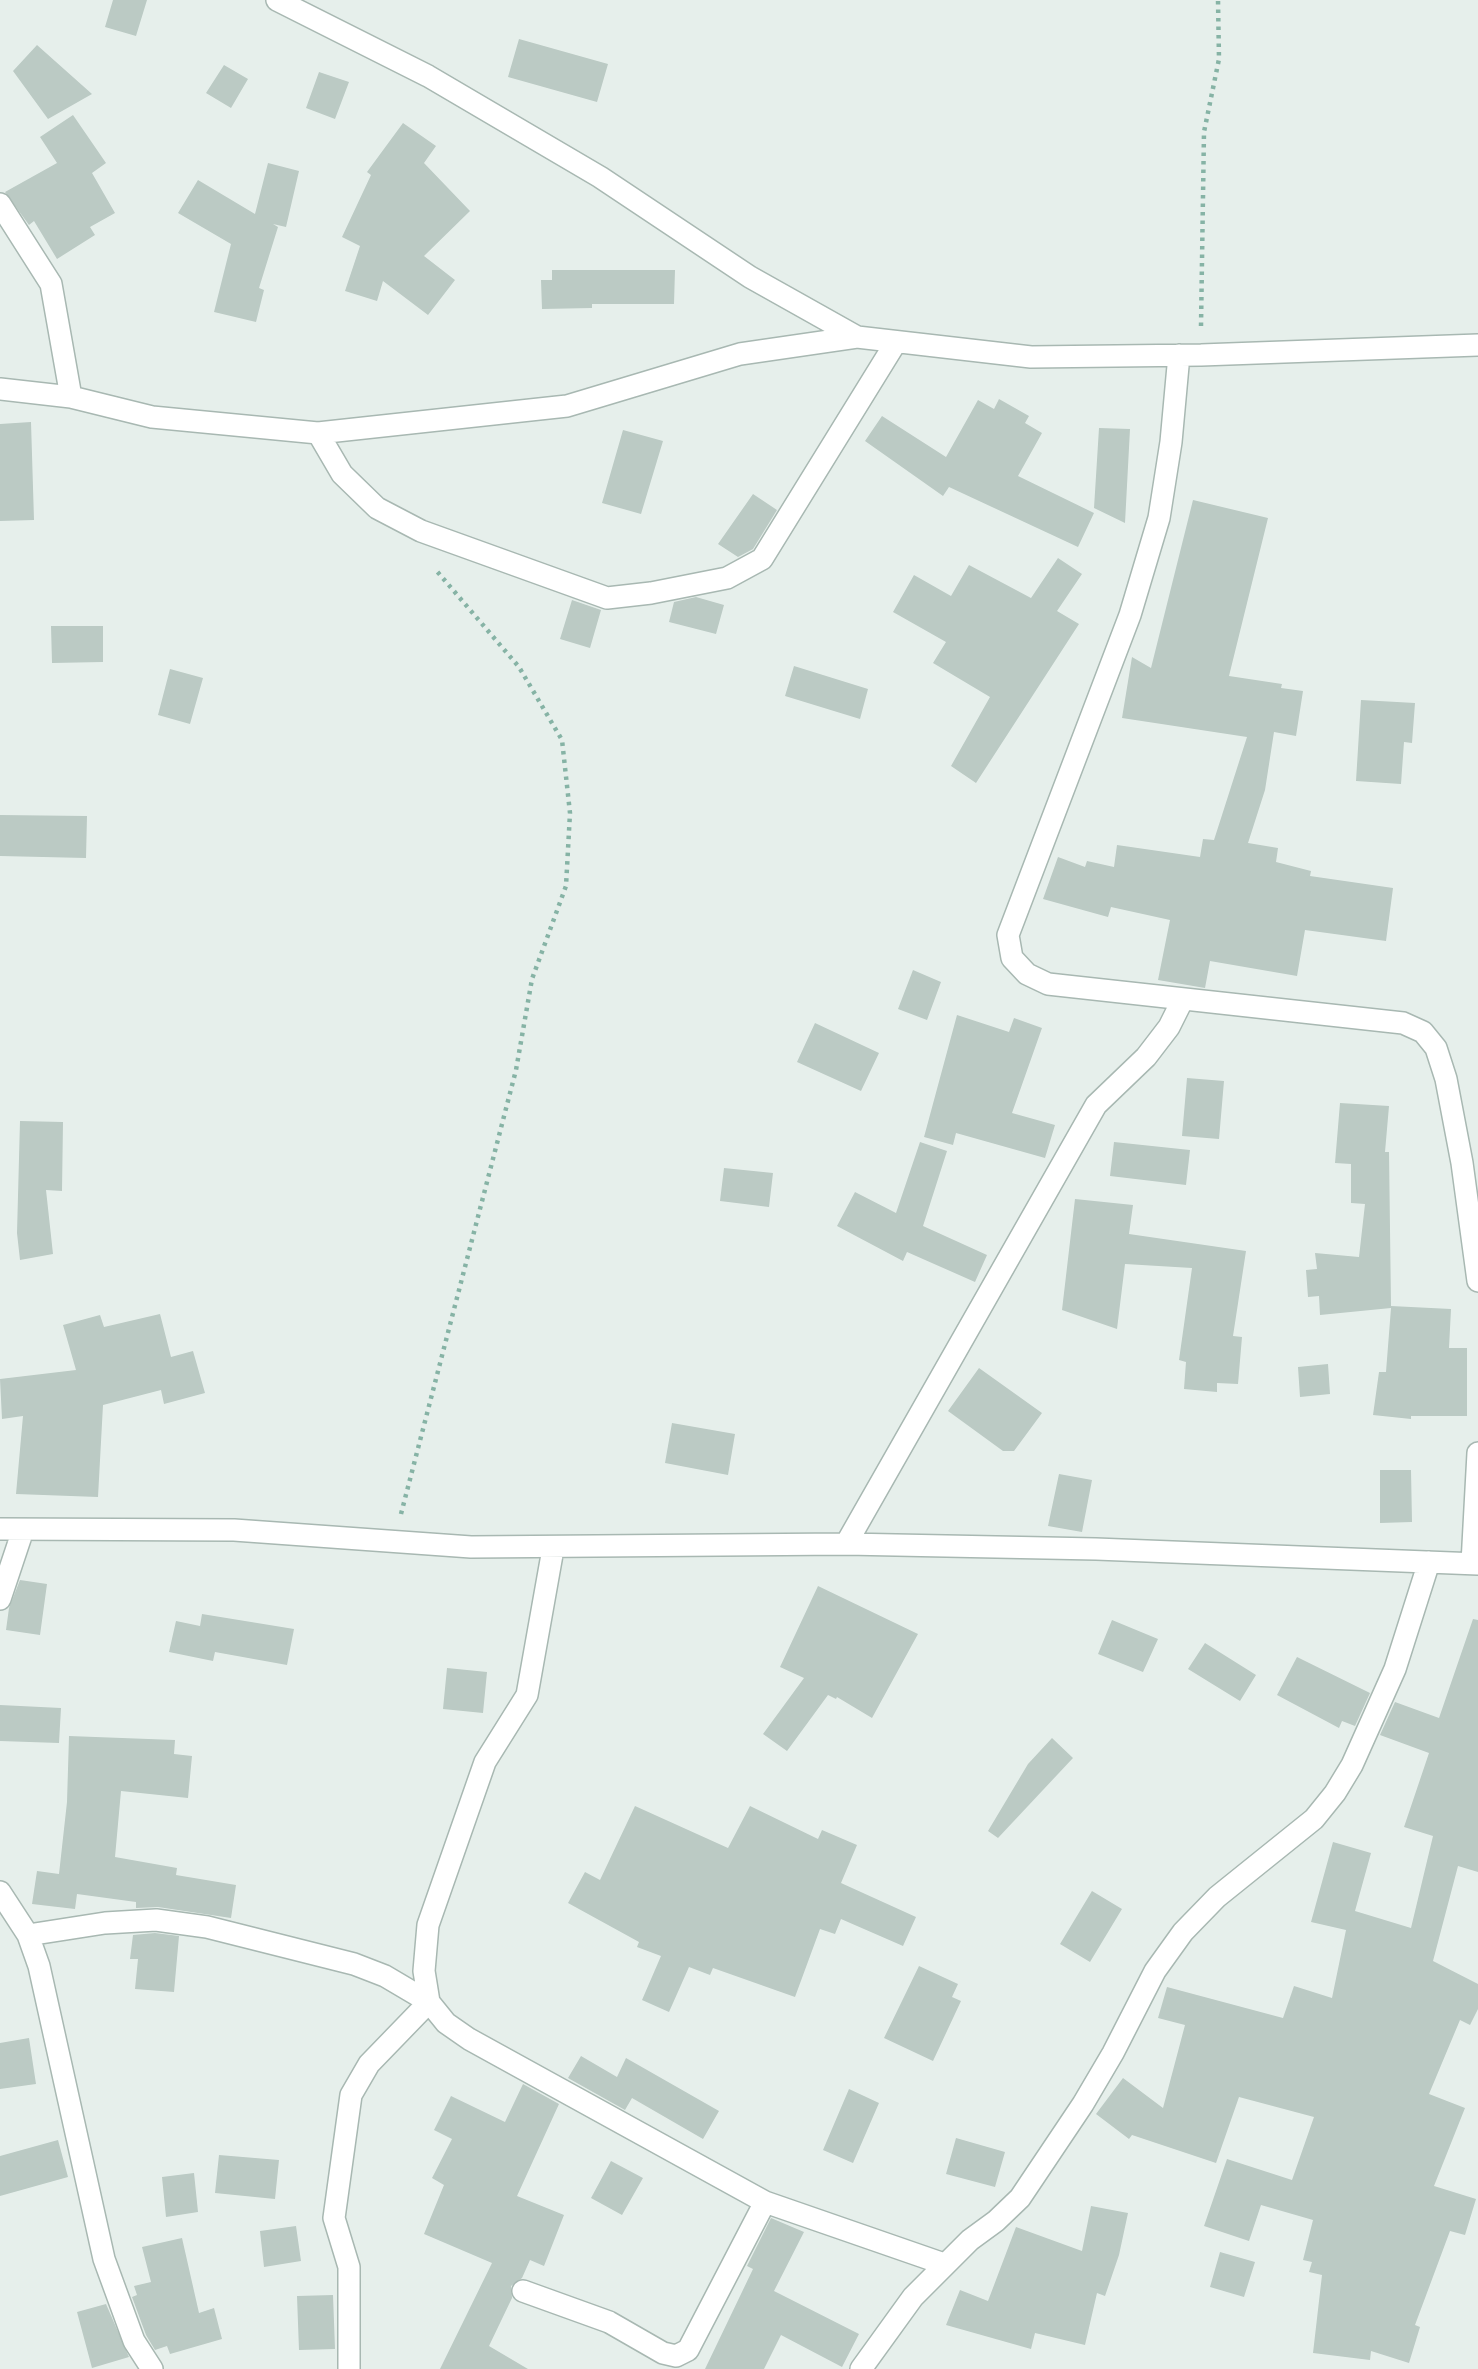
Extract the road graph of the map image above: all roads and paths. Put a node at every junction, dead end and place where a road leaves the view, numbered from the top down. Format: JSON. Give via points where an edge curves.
{"nodes":[{"id":1,"x":277,"y":0,"type":"edge"},
{"id":2,"x":1218,"y":0,"type":"edge"},
{"id":3,"x":0,"y":204,"type":"edge"},
{"id":4,"x":857,"y":337,"type":"junction"},
{"id":5,"x":896,"y":342,"type":"junction"},
{"id":6,"x":1478,"y":345,"type":"edge"},
{"id":7,"x":1178,"y":355,"type":"junction"},
{"id":8,"x":1201,"y":355,"type":"junction"},
{"id":9,"x":0,"y":389,"type":"edge"},
{"id":10,"x":71,"y":397,"type":"junction"},
{"id":11,"x":318,"y":433,"type":"junction"},
{"id":12,"x":421,"y":531,"type":"junction"},
{"id":13,"x":1183,"y":999,"type":"junction"},
{"id":14,"x":1478,"y":1281,"type":"edge"},
{"id":15,"x":1478,"y":1453,"type":"edge"},
{"id":16,"x":0,"y":1529,"type":"edge"},
{"id":17,"x":23,"y":1530,"type":"junction"},
{"id":18,"x":396,"y":1542,"type":"junction"},
{"id":19,"x":846,"y":1544,"type":"junction"},
{"id":20,"x":553,"y":1549,"type":"junction"},
{"id":21,"x":1429,"y":1562,"type":"junction"},
{"id":22,"x":1475,"y":1564,"type":"edge"},
{"id":23,"x":0,"y":1599,"type":"edge"},
{"id":24,"x":0,"y":1892,"type":"edge"},
{"id":25,"x":28,"y":1936,"type":"junction"},
{"id":26,"x":429,"y":2002,"type":"junction"},
{"id":27,"x":765,"y":2202,"type":"junction"},
{"id":28,"x":944,"y":2264,"type":"junction"},
{"id":29,"x":523,"y":2291,"type":"dead end"},
{"id":30,"x":152,"y":2369,"type":"edge"},
{"id":31,"x":349,"y":2369,"type":"edge"},
{"id":32,"x":861,"y":2369,"type":"edge"}],
"edges":[{"from":1,"to":4,"type":"street","via":[[428,76],[600,177],[750,277]]},
{"from":2,"to":8,"type":"path","via":[[1219,59],[1204,132]]},
{"from":3,"to":10,"type":"street","via":[[51,284]]},
{"from":4,"to":5,"type":"street"},
{"from":4,"to":11,"type":"street","via":[[740,355],[567,406]]},
{"from":5,"to":7,"type":"street","via":[[1031,357]]},
{"from":5,"to":12,"type":"street","via":[[762,559],[727,578],[607,598]]},
{"from":6,"to":8,"type":"street"},
{"from":7,"to":8,"type":"street"},
{"from":7,"to":13,"type":"street","via":[[1171,442],[1155,530],[1130,615],[1008,935],[1012,958],[1027,974],[1048,984]]},
{"from":9,"to":10,"type":"street"},
{"from":10,"to":11,"type":"street","via":[[152,417]]},
{"from":11,"to":12,"type":"street","via":[[342,474],[377,508]]},
{"from":12,"to":18,"type":"path","via":[[430,564],[519,667],[562,740],[570,813],[566,886],[532,979],[516,1070],[407,1482]]},
{"from":13,"to":14,"type":"street","via":[[1404,1023],[1423,1032],[1436,1048],[1446,1079]]},
{"from":13,"to":19,"type":"street","via":[[1170,1027],[1146,1057],[1096,1105]]},
{"from":15,"to":22,"type":"street"},
{"from":16,"to":17,"type":"street"},
{"from":17,"to":18,"type":"street","via":[[234,1530]]},
{"from":17,"to":23,"type":"street"},
{"from":18,"to":20,"type":"street"},
{"from":19,"to":20,"type":"street"},
{"from":19,"to":21,"type":"street"},
{"from":20,"to":26,"type":"street","via":[[527,1695],[485,1762],[428,1925],[424,1971]]},
{"from":21,"to":22,"type":"street"},
{"from":21,"to":28,"type":"street","via":[[1395,1669],[1335,1793],[1314,1819],[1217,1898],[1183,1932],[1155,1971],[1089,2094],[1020,2198]]},
{"from":24,"to":25,"type":"street"},
{"from":25,"to":26,"type":"street","via":[[156,1920],[207,1927],[354,1964]]},
{"from":25,"to":30,"type":"street","via":[[39,1966],[104,2259],[134,2341]]},
{"from":26,"to":27,"type":"street","via":[[446,2023],[469,2039]]},
{"from":26,"to":31,"type":"street","via":[[369,2064],[351,2095],[334,2218],[349,2267]]},
{"from":27,"to":28,"type":"street"},
{"from":27,"to":29,"type":"street","via":[[688,2350],[676,2356],[609,2322]]},
{"from":28,"to":32,"type":"street","via":[[913,2297]]}]}
